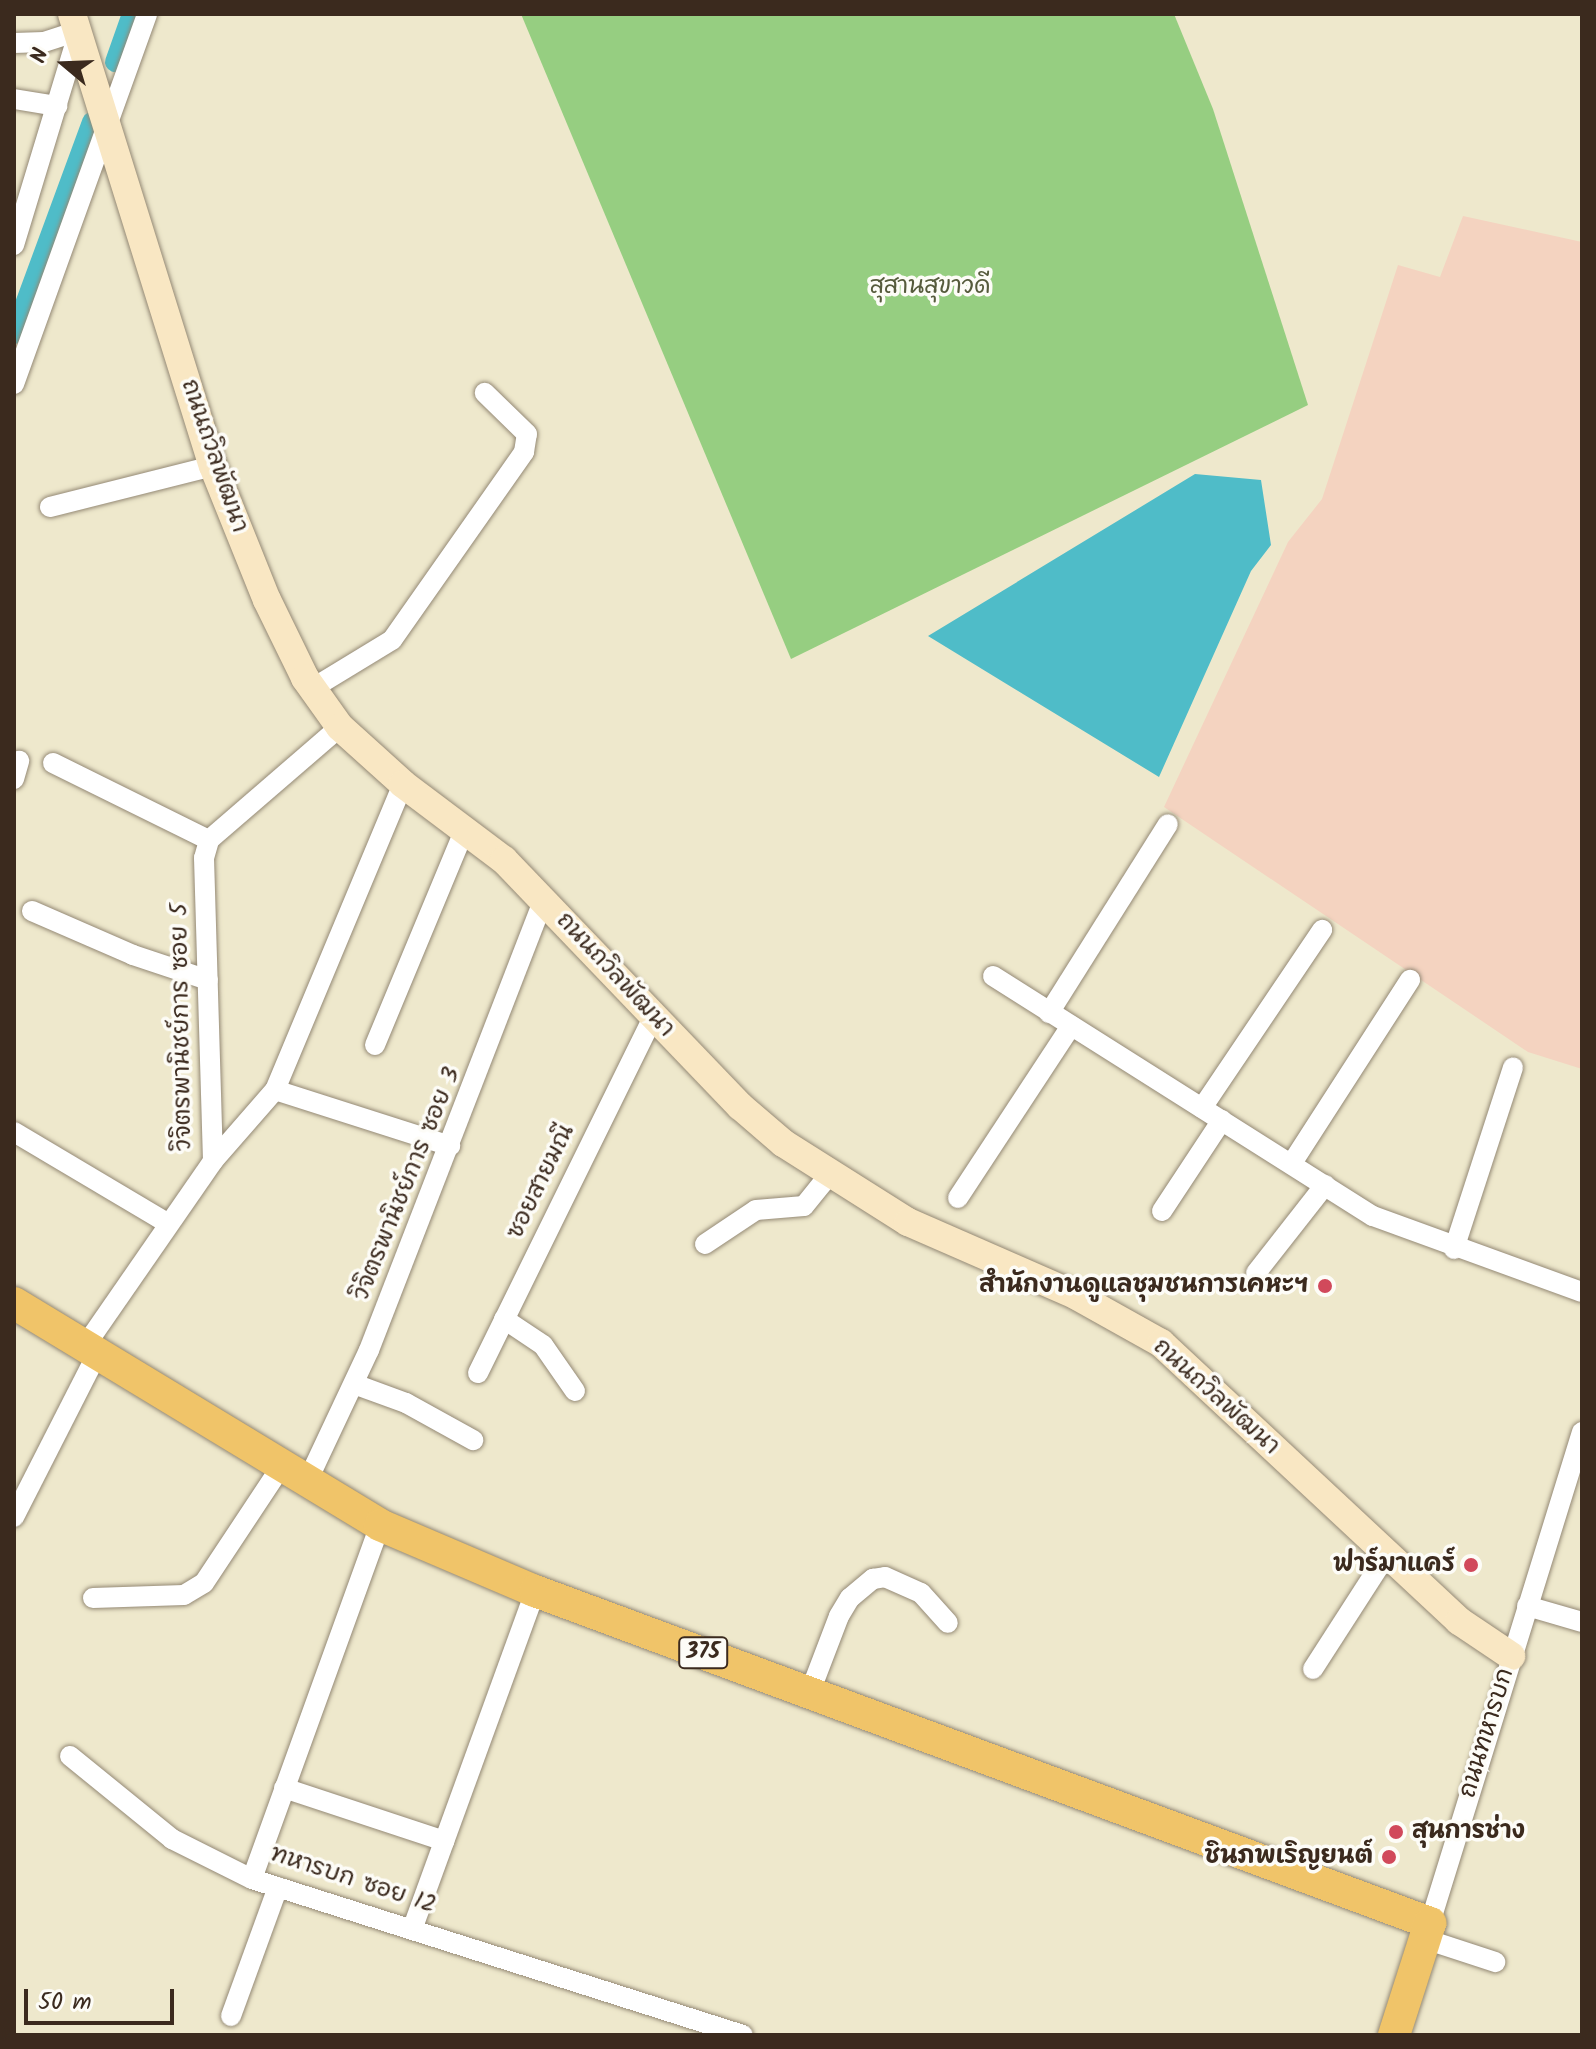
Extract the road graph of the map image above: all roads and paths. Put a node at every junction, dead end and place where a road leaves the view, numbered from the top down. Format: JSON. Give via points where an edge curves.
{"nodes":[{"id":1,"x":147,"y":14,"type":"edge"},
{"id":2,"x":79,"y":19,"type":"edge"},
{"id":3,"x":14,"y":43,"type":"edge"},
{"id":4,"x":14,"y":99,"type":"edge"},
{"id":5,"x":57,"y":106,"type":"junction"},
{"id":6,"x":108,"y":123,"type":"junction"},
{"id":7,"x":14,"y":245,"type":"edge"},
{"id":8,"x":14,"y":384,"type":"edge"},
{"id":9,"x":485,"y":393,"type":"dead end"},
{"id":10,"x":213,"y":466,"type":"junction"},
{"id":11,"x":50,"y":507,"type":"dead end"},
{"id":12,"x":313,"y":688,"type":"junction"},
{"id":13,"x":340,"y":727,"type":"junction"},
{"id":14,"x":53,"y":763,"type":"dead end"},
{"id":15,"x":403,"y":784,"type":"junction"},
{"id":16,"x":1168,"y":824,"type":"dead end"},
{"id":17,"x":465,"y":829,"type":"junction"},
{"id":18,"x":209,"y":840,"type":"junction"},
{"id":19,"x":544,"y":899,"type":"junction"},
{"id":20,"x":32,"y":911,"type":"dead end"},
{"id":21,"x":1322,"y":930,"type":"dead end"},
{"id":22,"x":993,"y":976,"type":"dead end"},
{"id":23,"x":208,"y":980,"type":"junction"},
{"id":24,"x":1410,"y":980,"type":"dead end"},
{"id":25,"x":1049,"y":1013,"type":"junction"},
{"id":26,"x":654,"y":1016,"type":"junction"},
{"id":27,"x":1071,"y":1026,"type":"junction"},
{"id":28,"x":375,"y":1045,"type":"dead end"},
{"id":29,"x":1513,"y":1067,"type":"dead end"},
{"id":30,"x":275,"y":1090,"type":"junction"},
{"id":31,"x":1202,"y":1108,"type":"junction"},
{"id":32,"x":1222,"y":1120,"type":"junction"},
{"id":33,"x":14,"y":1132,"type":"edge"},
{"id":34,"x":450,"y":1146,"type":"junction"},
{"id":35,"x":213,"y":1161,"type":"junction"},
{"id":36,"x":1292,"y":1163,"type":"junction"},
{"id":37,"x":829,"y":1175,"type":"junction"},
{"id":38,"x":1325,"y":1185,"type":"junction"},
{"id":39,"x":958,"y":1198,"type":"dead end"},
{"id":40,"x":1162,"y":1211,"type":"dead end"},
{"id":41,"x":167,"y":1223,"type":"junction"},
{"id":42,"x":705,"y":1244,"type":"dead end"},
{"id":43,"x":1454,"y":1249,"type":"junction"},
{"id":44,"x":1256,"y":1273,"type":"dead end"},
{"id":45,"x":1582,"y":1292,"type":"edge"},
{"id":46,"x":14,"y":1303,"type":"edge"},
{"id":47,"x":504,"y":1319,"type":"junction"},
{"id":48,"x":91,"y":1350,"type":"junction"},
{"id":49,"x":478,"y":1373,"type":"dead end"},
{"id":50,"x":354,"y":1384,"type":"junction"},
{"id":51,"x":575,"y":1391,"type":"dead end"},
{"id":52,"x":473,"y":1440,"type":"dead end"},
{"id":53,"x":1580,"y":1445,"type":"edge"},
{"id":54,"x":293,"y":1476,"type":"junction"},
{"id":55,"x":14,"y":1517,"type":"edge"},
{"id":56,"x":380,"y":1525,"type":"junction"},
{"id":57,"x":1387,"y":1554,"type":"junction"},
{"id":58,"x":535,"y":1591,"type":"junction"},
{"id":59,"x":93,"y":1598,"type":"dead end"},
{"id":60,"x":1527,"y":1606,"type":"junction"},
{"id":61,"x":1582,"y":1622,"type":"edge"},
{"id":62,"x":948,"y":1623,"type":"dead end"},
{"id":63,"x":1511,"y":1656,"type":"junction"},
{"id":64,"x":1313,"y":1669,"type":"dead end"},
{"id":65,"x":810,"y":1692,"type":"junction"},
{"id":66,"x":70,"y":1756,"type":"dead end"},
{"id":67,"x":284,"y":1788,"type":"junction"},
{"id":68,"x":444,"y":1841,"type":"junction"},
{"id":69,"x":252,"y":1879,"type":"junction"},
{"id":70,"x":278,"y":1887,"type":"junction"},
{"id":71,"x":413,"y":1927,"type":"junction"},
{"id":72,"x":1428,"y":1931,"type":"junction"},
{"id":73,"x":1495,"y":1962,"type":"dead end"},
{"id":74,"x":231,"y":2016,"type":"dead end"},
{"id":75,"x":743,"y":2035,"type":"edge"},
{"id":76,"x":1394,"y":2035,"type":"edge"}],
"edges":[{"from":1,"to":6,"type":"street"},
{"from":2,"to":3,"type":"street","via":[[44,42]]},
{"from":2,"to":5,"type":"street"},
{"from":2,"to":6,"type":"street","name":"ถนนถวิลพัฒนา"},
{"from":4,"to":5,"type":"street"},
{"from":5,"to":7,"type":"street"},
{"from":6,"to":8,"type":"street"},
{"from":6,"to":10,"type":"street","name":"ถนนถวิลพัฒนา"},
{"from":9,"to":12,"type":"street","via":[[527,434],[524,452],[392,640]]},
{"from":10,"to":11,"type":"street"},
{"from":10,"to":12,"type":"street","name":"ถนนถวิลพัฒนา","via":[[267,600]]},
{"from":12,"to":13,"type":"street","name":"ถนนถวิลพัฒนา"},
{"from":13,"to":15,"type":"street","name":"ถนนถวิลพัฒนา"},
{"from":13,"to":18,"type":"street"},
{"from":14,"to":18,"type":"street"},
{"from":15,"to":17,"type":"street","name":"ถนนถวิลพัฒนา"},
{"from":15,"to":30,"type":"street"},
{"from":16,"to":25,"type":"street"},
{"from":17,"to":19,"type":"street","name":"ถนนถวิลพัฒนา"},
{"from":17,"to":28,"type":"street"},
{"from":18,"to":23,"type":"street","name":"วิจิตรพานิชย์การ ซอย 5","via":[[204,858]]},
{"from":19,"to":26,"type":"street","name":"ถนนถวิลพัฒนา"},
{"from":19,"to":34,"type":"street","name":"วิจิตรพานิชย์การ ซอย 3"},
{"from":20,"to":23,"type":"street","via":[[133,955]]},
{"from":21,"to":31,"type":"street"},
{"from":22,"to":25,"type":"street"},
{"from":23,"to":35,"type":"street","name":"วิจิตรพานิชย์การ ซอย 5"},
{"from":24,"to":36,"type":"street"},
{"from":25,"to":27,"type":"street"},
{"from":26,"to":37,"type":"street","name":"ถนนถวิลพัฒนา","via":[[740,1106]]},
{"from":26,"to":47,"type":"street","name":"ซอยสายมณี"},
{"from":27,"to":31,"type":"street"},
{"from":27,"to":39,"type":"street"},
{"from":29,"to":43,"type":"street"},
{"from":30,"to":34,"type":"street"},
{"from":30,"to":35,"type":"street"},
{"from":31,"to":32,"type":"street"},
{"from":32,"to":36,"type":"street"},
{"from":32,"to":40,"type":"street"},
{"from":33,"to":41,"type":"street"},
{"from":34,"to":50,"type":"street","name":"วิจิตรพานิชย์การ ซอย 3"},
{"from":35,"to":41,"type":"street","name":"วิจิตรพานิชย์การ ซอย 5"},
{"from":36,"to":38,"type":"street"},
{"from":37,"to":42,"type":"street","via":[[804,1206],[756,1210]]},
{"from":37,"to":57,"type":"street","name":"ถนนถวิลพัฒนา","via":[[937,1237],[1077,1296],[1161,1343]]},
{"from":38,"to":43,"type":"street","via":[[1373,1216]]},
{"from":38,"to":44,"type":"street"},
{"from":41,"to":48,"type":"street","name":"วิจิตรพานิชย์การ ซอย 5"},
{"from":43,"to":45,"type":"street"},
{"from":46,"to":48,"type":"main road","number":"375"},
{"from":47,"to":49,"type":"street","name":"ซอยสายมณี"},
{"from":47,"to":51,"type":"street","via":[[543,1345]]},
{"from":48,"to":54,"type":"main road","number":"375"},
{"from":48,"to":55,"type":"street","name":"วิจิตรพานิชย์การ ซอย 5"},
{"from":50,"to":52,"type":"street","via":[[406,1403]]},
{"from":50,"to":54,"type":"street","name":"วิจิตรพานิชย์การ ซอย 3"},
{"from":53,"to":60,"type":"street","name":"ถนนทหารบก"},
{"from":54,"to":56,"type":"main road","number":"375"},
{"from":54,"to":59,"type":"street","name":"วิจิตรพานิชย์การ ซอย 3","via":[[204,1583],[184,1595]]},
{"from":56,"to":58,"type":"main road","number":"375"},
{"from":56,"to":67,"type":"street","name":"ทหารบก ซอย 12"},
{"from":57,"to":63,"type":"street","name":"ถนนถวิลพัฒนา","via":[[1459,1621]]},
{"from":57,"to":64,"type":"street"},
{"from":58,"to":65,"type":"main road","number":"375"},
{"from":58,"to":68,"type":"street"},
{"from":60,"to":61,"type":"street"},
{"from":60,"to":63,"type":"street","name":"ถนนทหารบก"},
{"from":62,"to":65,"type":"street","via":[[921,1593],[885,1577],[873,1579],[850,1598],[839,1616]]},
{"from":63,"to":72,"type":"street","name":"ถนนทหารบก"},
{"from":65,"to":72,"type":"main road","number":"375"},
{"from":66,"to":69,"type":"street","via":[[172,1839]]},
{"from":67,"to":68,"type":"street"},
{"from":67,"to":69,"type":"street","name":"ทหารบก ซอย 12"},
{"from":68,"to":71,"type":"street"},
{"from":69,"to":70,"type":"street","name":"ทหารบก ซอย 12"},
{"from":70,"to":71,"type":"street","name":"ทหารบก ซอย 12"},
{"from":70,"to":74,"type":"street"},
{"from":71,"to":75,"type":"street","name":"ทหารบก ซอย 12"},
{"from":72,"to":73,"type":"street"},
{"from":72,"to":76,"type":"main road","name":"ถนนทหารบก"}]}
